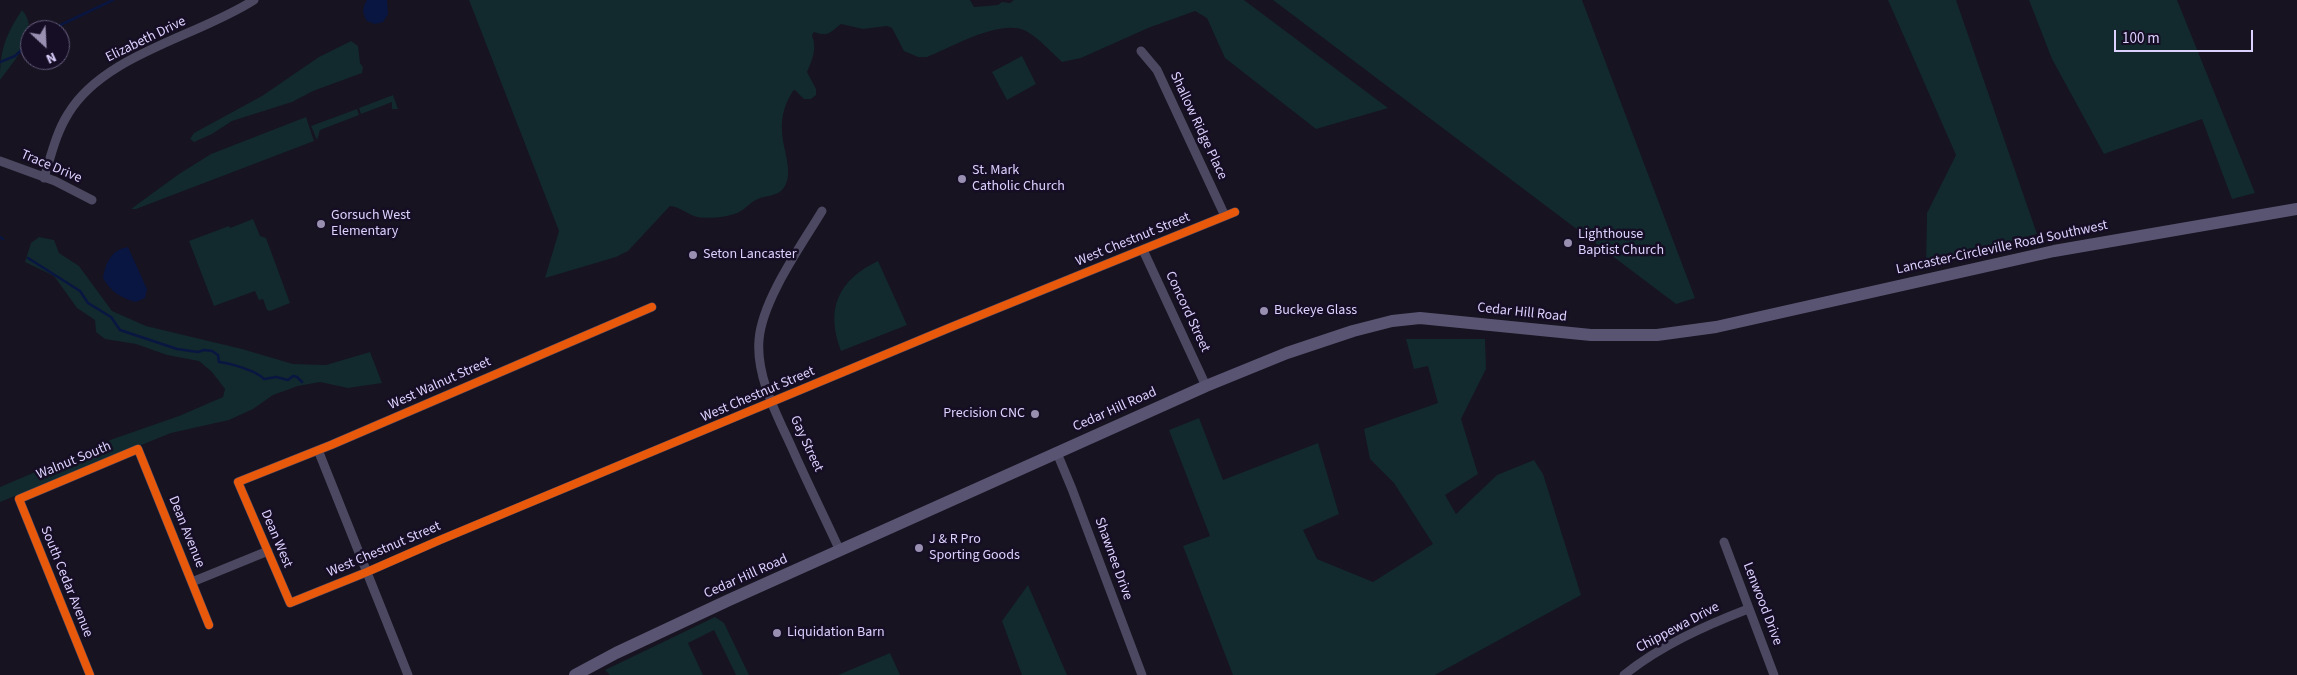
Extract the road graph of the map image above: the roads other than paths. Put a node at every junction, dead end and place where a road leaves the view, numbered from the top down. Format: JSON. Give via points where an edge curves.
{"nodes":[{"id":1,"x":254,"y":0,"type":"edge"},
{"id":2,"x":1141,"y":51,"type":"dead end"},
{"id":3,"x":0,"y":161,"type":"edge"},
{"id":4,"x":44,"y":178,"type":"junction"},
{"id":5,"x":92,"y":200,"type":"dead end"},
{"id":6,"x":2297,"y":209,"type":"edge"},
{"id":7,"x":822,"y":211,"type":"dead end"},
{"id":8,"x":1235,"y":212,"type":"dead end"},
{"id":9,"x":1225,"y":216,"type":"junction"},
{"id":10,"x":1143,"y":250,"type":"junction"},
{"id":11,"x":652,"y":307,"type":"dead end"},
{"id":12,"x":1702,"y":329,"type":"joint"},
{"id":13,"x":1206,"y":386,"type":"junction"},
{"id":14,"x":771,"y":402,"type":"junction"},
{"id":15,"x":138,"y":449,"type":"joint"},
{"id":16,"x":318,"y":450,"type":"junction"},
{"id":17,"x":1057,"y":453,"type":"junction"},
{"id":18,"x":238,"y":482,"type":"joint"},
{"id":19,"x":19,"y":499,"type":"joint"},
{"id":20,"x":1724,"y":542,"type":"dead end"},
{"id":21,"x":268,"y":551,"type":"junction"},
{"id":22,"x":840,"y":551,"type":"junction"},
{"id":23,"x":367,"y":572,"type":"junction"},
{"id":24,"x":192,"y":582,"type":"junction"},
{"id":25,"x":292,"y":602,"type":"joint"},
{"id":26,"x":1748,"y":609,"type":"junction"},
{"id":27,"x":209,"y":625,"type":"dead end"},
{"id":28,"x":90,"y":675,"type":"edge"},
{"id":29,"x":408,"y":675,"type":"edge"},
{"id":30,"x":575,"y":675,"type":"edge"},
{"id":31,"x":1142,"y":675,"type":"edge"},
{"id":32,"x":1624,"y":675,"type":"edge"},
{"id":33,"x":1774,"y":675,"type":"edge"}],
"edges":[{"from":1,"to":4,"type":"street","name":"Elizabeth Drive","via":[[213,23],[127,62],[93,84],[74,104],[61,127]]},
{"from":2,"to":9,"type":"street","name":"Shallow Ridge Place","via":[[1156,70]]},
{"from":3,"to":4,"type":"street","name":"Trace Drive"},
{"from":4,"to":5,"type":"street","name":"Trace Drive"},
{"from":6,"to":12,"type":"main road","name":"Lancaster-Circleville Road Southwest","via":[[2054,251]]},
{"from":7,"to":14,"type":"street","name":"Gay Street","via":[[780,283],[762,325],[759,339],[761,366]]},
{"from":8,"to":9,"type":"street","name":"West Chestnut Street"},
{"from":9,"to":10,"type":"street","name":"West Chestnut Street"},
{"from":10,"to":13,"type":"street","name":"Concord Street"},
{"from":10,"to":14,"type":"street","name":"West Chestnut Street"},
{"from":11,"to":16,"type":"street","name":"West Walnut Street"},
{"from":12,"to":13,"type":"main road","name":"Cedar Hill Road","via":[[1657,335],[1591,335],[1406,319],[1372,325],[1287,353]]},
{"from":13,"to":17,"type":"main road","name":"Cedar Hill Road"},
{"from":14,"to":22,"type":"street","name":"Gay Street"},
{"from":14,"to":23,"type":"street","name":"West Chestnut Street"},
{"from":15,"to":19,"type":"street","name":"Walnut South"},
{"from":15,"to":24,"type":"street","name":"Dean Avenue"},
{"from":16,"to":18,"type":"street","name":"West Walnut Street"},
{"from":16,"to":23,"type":"street"},
{"from":17,"to":22,"type":"main road","name":"Cedar Hill Road"},
{"from":17,"to":31,"type":"street","name":"Shawnee Drive"},
{"from":18,"to":21,"type":"street","name":"Dean West"},
{"from":19,"to":28,"type":"street","name":"South Cedar Avenue"},
{"from":20,"to":26,"type":"street","name":"Lenwood Drive"},
{"from":21,"to":24,"type":"street"},
{"from":21,"to":25,"type":"street","name":"Dean West"},
{"from":22,"to":30,"type":"main road","name":"Cedar Hill Road","via":[[625,648]]},
{"from":23,"to":25,"type":"street","name":"West Chestnut Street"},
{"from":23,"to":29,"type":"street"},
{"from":24,"to":27,"type":"street","name":"Dean Avenue"},
{"from":26,"to":32,"type":"street","name":"Chippewa Drive","via":[[1692,633]]},
{"from":26,"to":33,"type":"street","name":"Lenwood Drive"}]}
